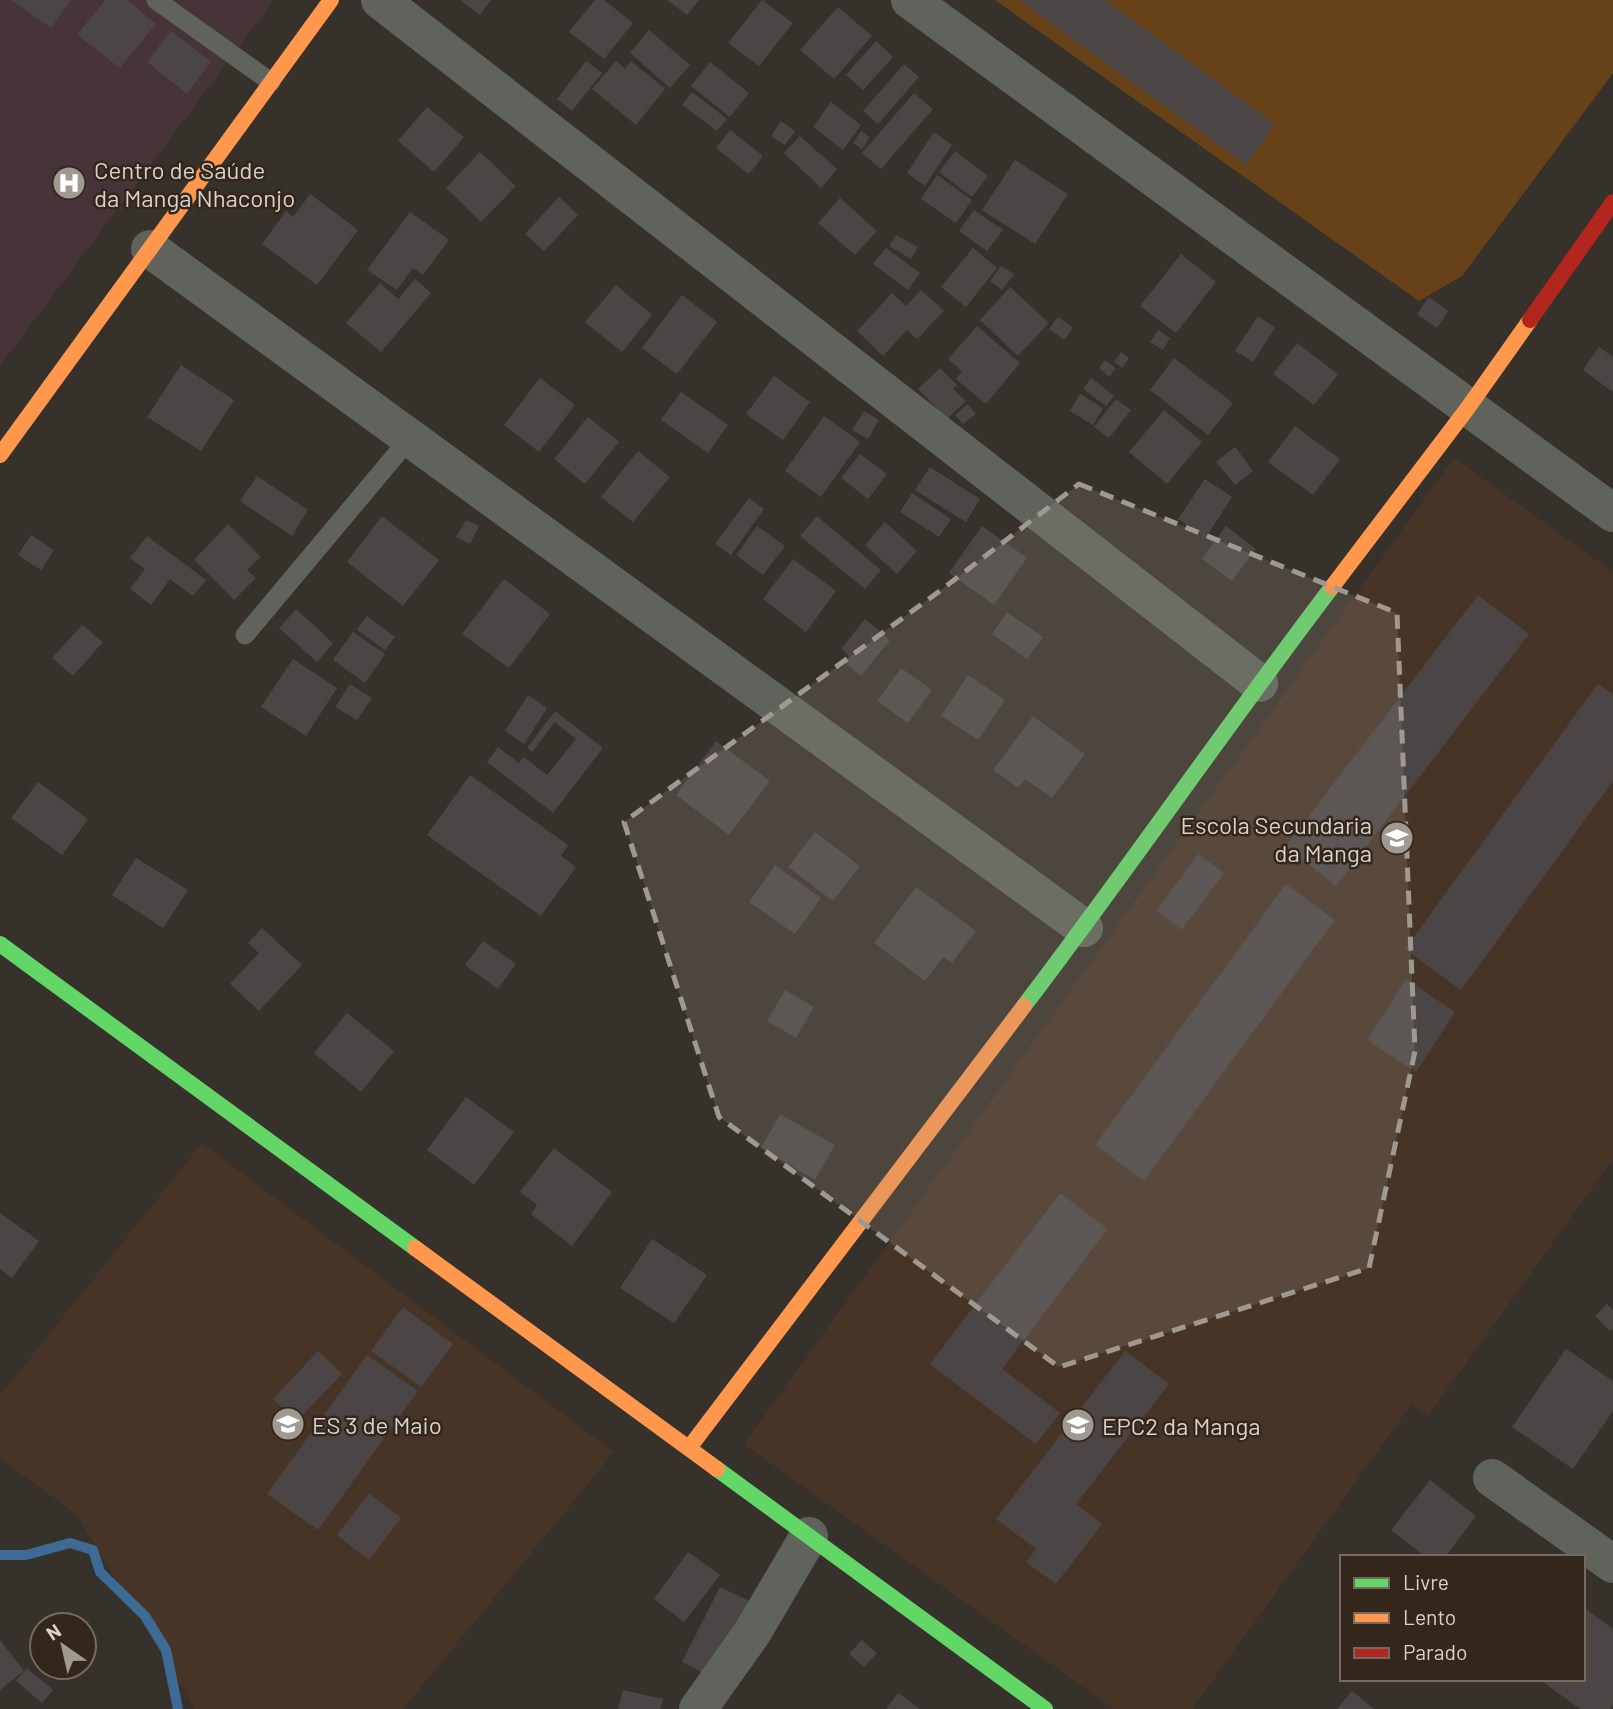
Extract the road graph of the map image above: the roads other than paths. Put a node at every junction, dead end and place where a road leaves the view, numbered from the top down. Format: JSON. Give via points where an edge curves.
{"nodes":[{"id":1,"x":156,"y":0,"type":"edge"},
{"id":2,"x":331,"y":0,"type":"edge"},
{"id":3,"x":380,"y":0,"type":"edge"},
{"id":4,"x":911,"y":0,"type":"edge"},
{"id":5,"x":271,"y":82,"type":"junction"},
{"id":6,"x":1613,"y":202,"type":"edge"},
{"id":7,"x":150,"y":249,"type":"junction"},
{"id":8,"x":1467,"y":409,"type":"junction"},
{"id":9,"x":410,"y":438,"type":"junction"},
{"id":10,"x":0,"y":455,"type":"edge"},
{"id":11,"x":1613,"y":513,"type":"edge"},
{"id":12,"x":245,"y":635,"type":"dead end"},
{"id":13,"x":1259,"y":683,"type":"junction"},
{"id":14,"x":1084,"y":928,"type":"junction"},
{"id":15,"x":0,"y":944,"type":"edge"},
{"id":16,"x":689,"y":1448,"type":"junction"},
{"id":17,"x":1492,"y":1478,"type":"dead end"},
{"id":18,"x":809,"y":1536,"type":"junction"},
{"id":19,"x":1613,"y":1564,"type":"edge"},
{"id":20,"x":698,"y":1709,"type":"edge"},
{"id":21,"x":1045,"y":1709,"type":"edge"}],
"edges":[{"from":1,"to":5,"type":"lane"},
{"from":2,"to":5,"type":"street"},
{"from":3,"to":13,"type":"street"},
{"from":4,"to":8,"type":"street"},
{"from":5,"to":7,"type":"street"},
{"from":6,"to":8,"type":"street"},
{"from":7,"to":9,"type":"street"},
{"from":7,"to":10,"type":"street"},
{"from":8,"to":11,"type":"street"},
{"from":8,"to":13,"type":"street"},
{"from":9,"to":12,"type":"lane"},
{"from":9,"to":14,"type":"street"},
{"from":13,"to":14,"type":"street"},
{"from":14,"to":16,"type":"street"},
{"from":15,"to":16,"type":"street"},
{"from":16,"to":18,"type":"street"},
{"from":17,"to":19,"type":"street"},
{"from":18,"to":20,"type":"street","via":[[752,1633]]},
{"from":18,"to":21,"type":"street"}]}
